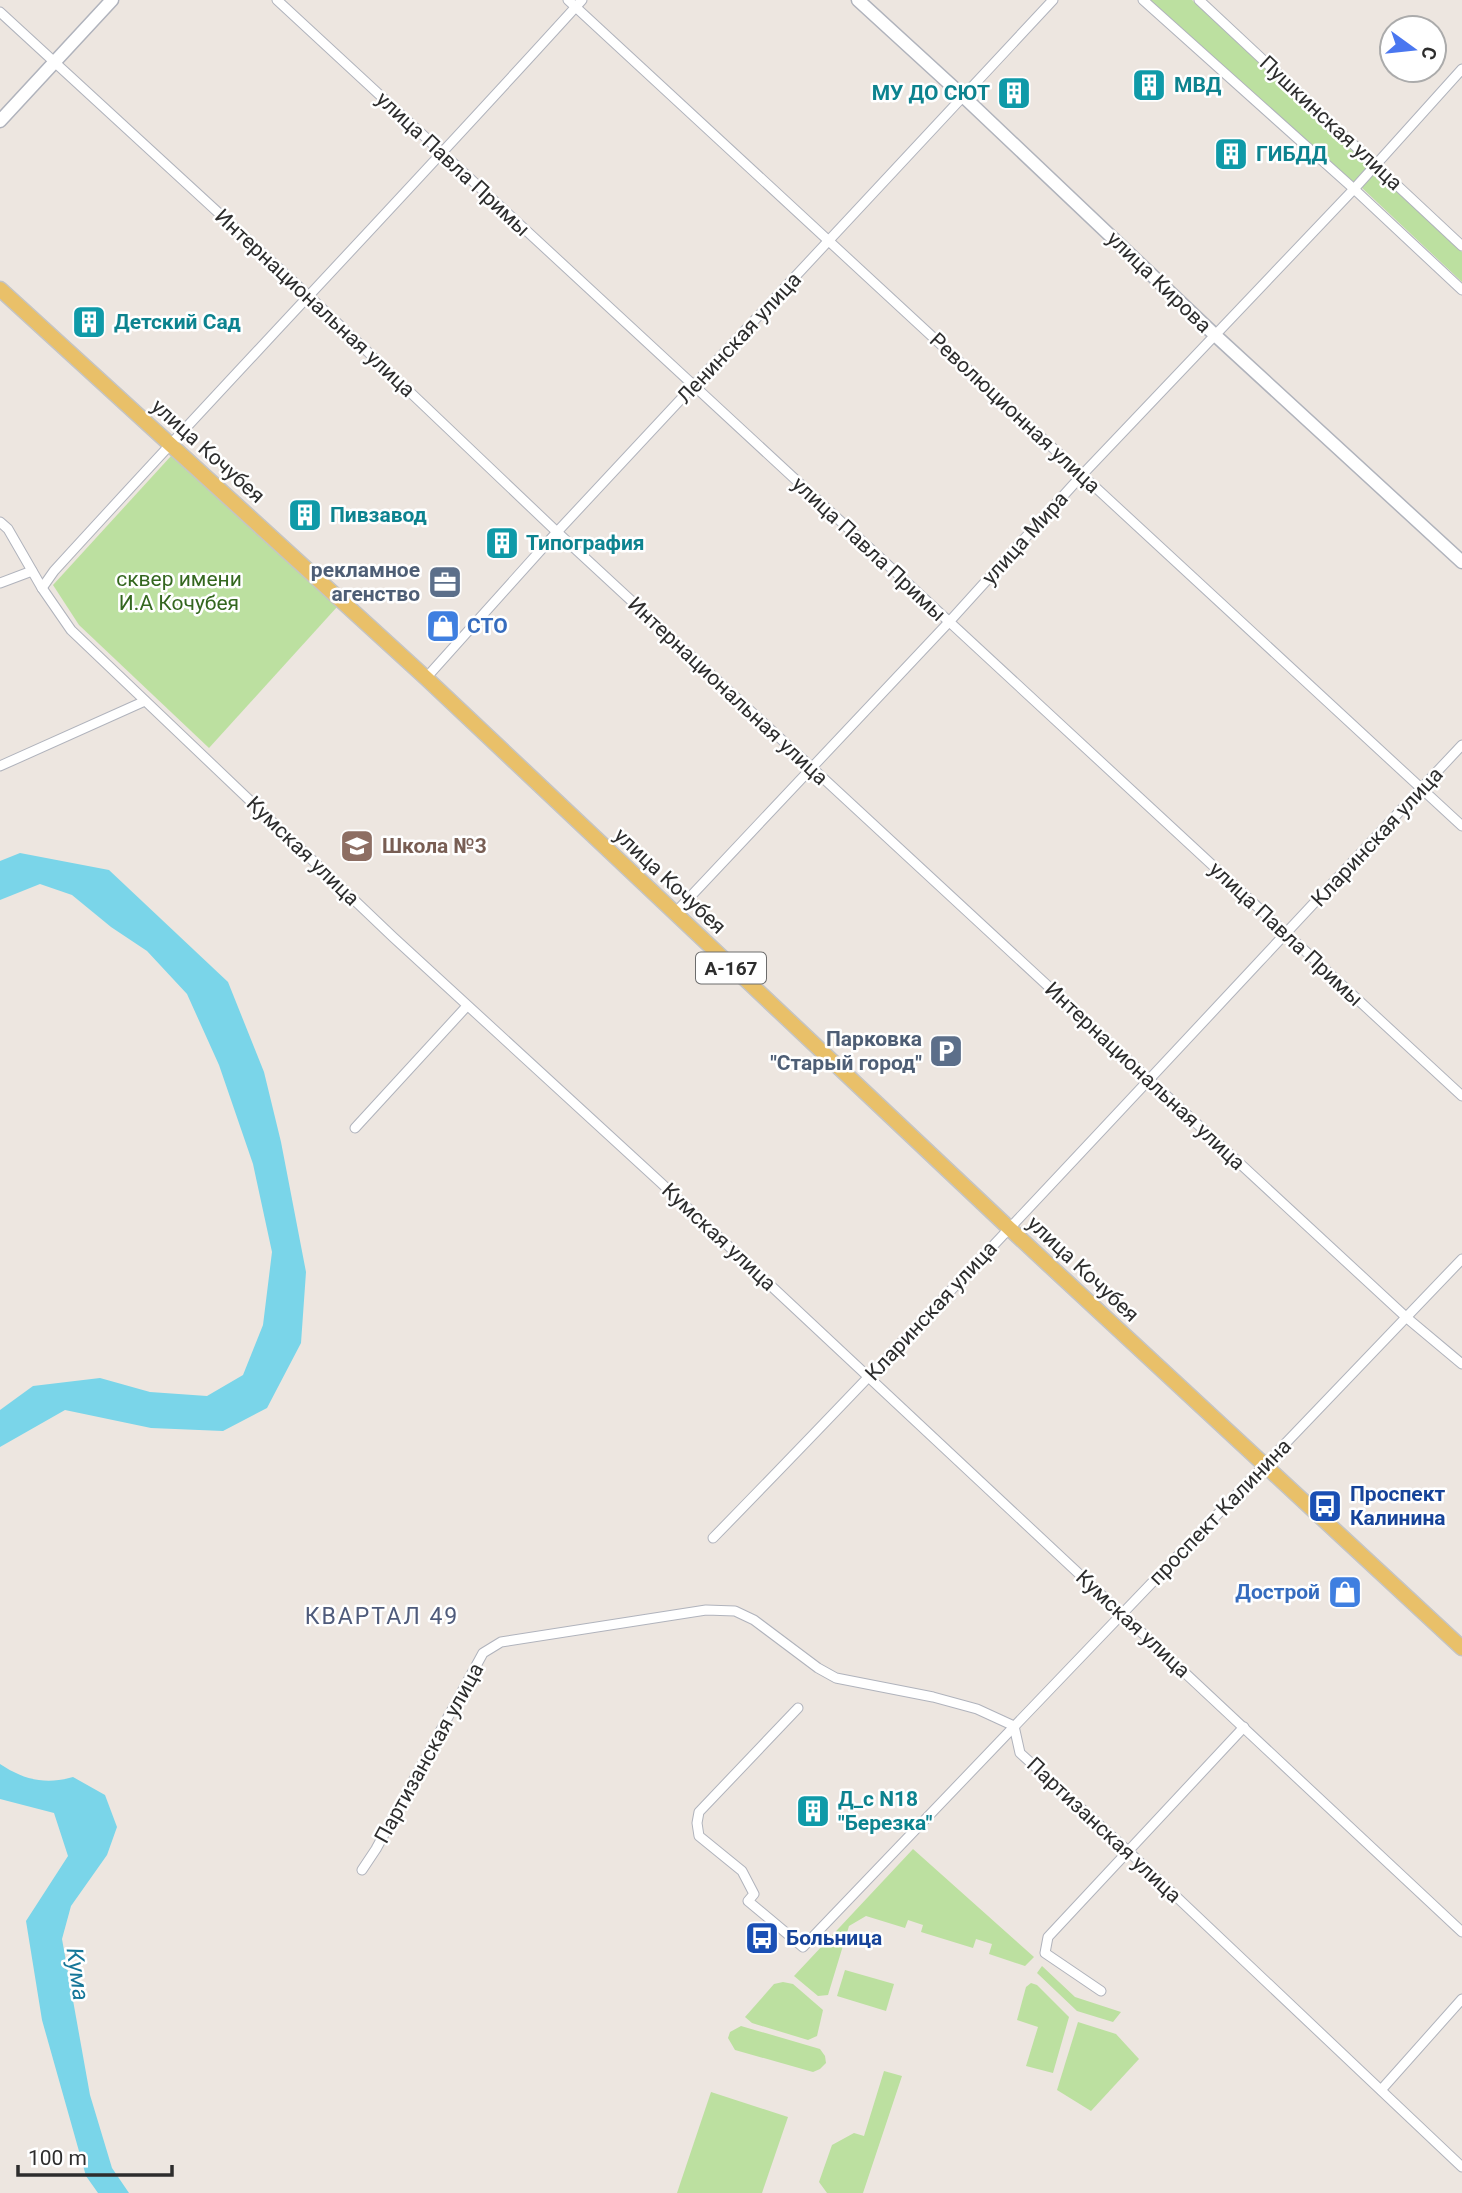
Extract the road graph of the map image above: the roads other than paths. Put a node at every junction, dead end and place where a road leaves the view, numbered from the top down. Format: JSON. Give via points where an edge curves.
{"nodes":[{"id":1,"x":112,"y":0,"type":"edge"},
{"id":2,"x":277,"y":0,"type":"edge"},
{"id":3,"x":568,"y":0,"type":"edge"},
{"id":4,"x":858,"y":0,"type":"edge"},
{"id":5,"x":1053,"y":0,"type":"edge"},
{"id":6,"x":1143,"y":0,"type":"edge"},
{"id":7,"x":1199,"y":0,"type":"edge"},
{"id":8,"x":578,"y":4,"type":"edge"},
{"id":9,"x":0,"y":12,"type":"edge"},
{"id":10,"x":54,"y":62,"type":"junction"},
{"id":11,"x":1462,"y":69,"type":"edge"},
{"id":12,"x":964,"y":97,"type":"junction"},
{"id":13,"x":0,"y":121,"type":"edge"},
{"id":14,"x":441,"y":153,"type":"junction"},
{"id":15,"x":1375,"y":165,"type":"junction"},
{"id":16,"x":1354,"y":189,"type":"junction"},
{"id":17,"x":830,"y":241,"type":"junction"},
{"id":18,"x":1462,"y":246,"type":"edge"},
{"id":19,"x":0,"y":289,"type":"edge"},
{"id":20,"x":1462,"y":290,"type":"edge"},
{"id":21,"x":309,"y":296,"type":"junction"},
{"id":22,"x":1216,"y":336,"type":"junction"},
{"id":23,"x":693,"y":387,"type":"junction"},
{"id":24,"x":169,"y":444,"type":"junction"},
{"id":25,"x":1082,"y":475,"type":"junction"},
{"id":26,"x":0,"y":522,"type":"edge"},
{"id":27,"x":557,"y":532,"type":"junction"},
{"id":28,"x":1462,"y":562,"type":"edge"},
{"id":29,"x":32,"y":571,"type":"junction"},
{"id":30,"x":0,"y":583,"type":"edge"},
{"id":31,"x":42,"y":588,"type":"junction"},
{"id":32,"x":949,"y":622,"type":"junction"},
{"id":33,"x":426,"y":678,"type":"junction"},
{"id":34,"x":145,"y":701,"type":"junction"},
{"id":35,"x":1462,"y":745,"type":"edge"},
{"id":36,"x":0,"y":766,"type":"edge"},
{"id":37,"x":812,"y":769,"type":"junction"},
{"id":38,"x":1421,"y":788,"type":"junction"},
{"id":39,"x":1462,"y":826,"type":"edge"},
{"id":40,"x":674,"y":914,"type":"junction"},
{"id":41,"x":1286,"y":934,"type":"junction"},
{"id":42,"x":467,"y":1006,"type":"junction"},
{"id":43,"x":1150,"y":1081,"type":"junction"},
{"id":44,"x":1462,"y":1097,"type":"edge"},
{"id":45,"x":355,"y":1128,"type":"dead end"},
{"id":46,"x":1009,"y":1228,"type":"junction"},
{"id":47,"x":1462,"y":1259,"type":"edge"},
{"id":48,"x":1407,"y":1318,"type":"junction"},
{"id":49,"x":1462,"y":1364,"type":"edge"},
{"id":50,"x":870,"y":1378,"type":"junction"},
{"id":51,"x":1265,"y":1466,"type":"junction"},
{"id":52,"x":713,"y":1538,"type":"dead end"},
{"id":53,"x":1122,"y":1614,"type":"junction"},
{"id":54,"x":1462,"y":1648,"type":"edge"},
{"id":55,"x":798,"y":1708,"type":"dead end"},
{"id":56,"x":1014,"y":1726,"type":"junction"},
{"id":57,"x":1244,"y":1727,"type":"junction"},
{"id":58,"x":1128,"y":1850,"type":"junction"},
{"id":59,"x":362,"y":1870,"type":"dead end"},
{"id":60,"x":1462,"y":1932,"type":"edge"},
{"id":61,"x":1101,"y":1991,"type":"dead end"},
{"id":62,"x":1462,"y":1999,"type":"edge"},
{"id":63,"x":1381,"y":2090,"type":"junction"},
{"id":64,"x":1462,"y":2167,"type":"edge"}],
"edges":[{"from":1,"to":10,"type":"street"},
{"from":2,"to":14,"type":"street","name":"улица Павла Примы"},
{"from":3,"to":8,"type":"street","name":"Революционная улица"},
{"from":4,"to":12,"type":"street","name":"улица Кирова"},
{"from":5,"to":12,"type":"street","name":"Ленинская улица"},
{"from":6,"to":16,"type":"street","name":"Пушкинская улица"},
{"from":7,"to":15,"type":"street","name":"Пушкинская улица"},
{"from":8,"to":14,"type":"street"},
{"from":8,"to":17,"type":"street","name":"Революционная улица"},
{"from":9,"to":10,"type":"street","name":"Интернациональная улица"},
{"from":10,"to":13,"type":"street"},
{"from":10,"to":21,"type":"street","name":"Интернациональная улица"},
{"from":11,"to":15,"type":"street","name":"улица Мира"},
{"from":12,"to":17,"type":"street","name":"Ленинская улица"},
{"from":12,"to":22,"type":"street","name":"улица Кирова"},
{"from":14,"to":21,"type":"street"},
{"from":14,"to":23,"type":"street","name":"улица Павла Примы"},
{"from":15,"to":16,"type":"street","name":"улица Мира"},
{"from":15,"to":18,"type":"street","name":"Пушкинская улица"},
{"from":16,"to":20,"type":"street","name":"Пушкинская улица"},
{"from":16,"to":22,"type":"street","name":"улица Мира"},
{"from":17,"to":23,"type":"street","name":"Ленинская улица"},
{"from":17,"to":25,"type":"street","name":"Революционная улица"},
{"from":19,"to":24,"type":"main road","name":"улица Кочубея","number":"А-167"},
{"from":21,"to":24,"type":"street"},
{"from":21,"to":27,"type":"street","name":"Интернациональная улица"},
{"from":22,"to":25,"type":"street","name":"улица Мира"},
{"from":22,"to":28,"type":"street","name":"улица Кирова"},
{"from":23,"to":27,"type":"street","name":"Ленинская улица"},
{"from":23,"to":32,"type":"street","name":"улица Павла Примы"},
{"from":24,"to":31,"type":"street"},
{"from":24,"to":33,"type":"main road","name":"улица Кочубея","number":"А-167"},
{"from":25,"to":32,"type":"street","name":"улица Мира"},
{"from":25,"to":38,"type":"street","name":"Революционная улица"},
{"from":26,"to":29,"type":"street","name":"Кумская улица"},
{"from":27,"to":33,"type":"street","name":"Ленинская улица"},
{"from":27,"to":37,"type":"street","name":"Интернациональная улица"},
{"from":29,"to":30,"type":"street"},
{"from":29,"to":31,"type":"street","name":"Кумская улица"},
{"from":31,"to":34,"type":"street","name":"Кумская улица","via":[[71,630]]},
{"from":32,"to":37,"type":"street","name":"улица Мира"},
{"from":32,"to":41,"type":"street","name":"улица Павла Примы"},
{"from":33,"to":40,"type":"main road","name":"улица Кочубея","number":"А-167"},
{"from":34,"to":36,"type":"street"},
{"from":34,"to":42,"type":"street","name":"Кумская улица"},
{"from":35,"to":38,"type":"street","name":"Кларинская улица"},
{"from":37,"to":40,"type":"street","name":"улица Мира"},
{"from":37,"to":43,"type":"street","name":"Интернациональная улица"},
{"from":38,"to":39,"type":"street","name":"Революционная улица"},
{"from":38,"to":41,"type":"street","name":"Кларинская улица"},
{"from":40,"to":46,"type":"main road","name":"улица Кочубея","number":"А-167"},
{"from":41,"to":43,"type":"street","name":"Кларинская улица"},
{"from":41,"to":44,"type":"street","name":"улица Павла Примы"},
{"from":42,"to":45,"type":"street"},
{"from":42,"to":50,"type":"street","name":"Кумская улица"},
{"from":43,"to":46,"type":"street","name":"Кларинская улица"},
{"from":43,"to":48,"type":"street","name":"Интернациональная улица"},
{"from":46,"to":50,"type":"street","name":"Кларинская улица"},
{"from":46,"to":51,"type":"main road","name":"улица Кочубея","number":"А-167"},
{"from":47,"to":48,"type":"street","name":"проспект Калинина"},
{"from":48,"to":49,"type":"street","name":"Интернациональная улица"},
{"from":48,"to":51,"type":"street","name":"проспект Калинина"},
{"from":50,"to":52,"type":"street","name":"Кларинская улица"},
{"from":50,"to":53,"type":"street","name":"Кумская улица"},
{"from":51,"to":53,"type":"street","name":"проспект Калинина"},
{"from":51,"to":54,"type":"main road","name":"улица Кочубея","number":"А-167"},
{"from":53,"to":56,"type":"street","name":"проспект Калинина"},
{"from":53,"to":57,"type":"street","name":"Кумская улица"},
{"from":55,"to":56,"type":"street","name":"проспект Калинина","via":[[699,1812],[697,1823],[699,1836],[742,1871],[754,1894],[748,1901],[803,1947]]},
{"from":56,"to":58,"type":"street","name":"Партизанская улица","via":[[1020,1752]]},
{"from":56,"to":59,"type":"street","name":"Партизанская улица","via":[[977,1709],[933,1697],[836,1678],[735,1611],[706,1609],[501,1642],[484,1653]]},
{"from":57,"to":58,"type":"street"},
{"from":57,"to":60,"type":"street","name":"Кумская улица"},
{"from":58,"to":61,"type":"street","via":[[1048,1937],[1045,1953]]},
{"from":58,"to":63,"type":"street","name":"Партизанская улица"},
{"from":62,"to":63,"type":"street"},
{"from":63,"to":64,"type":"street","name":"Партизанская улица"}]}
